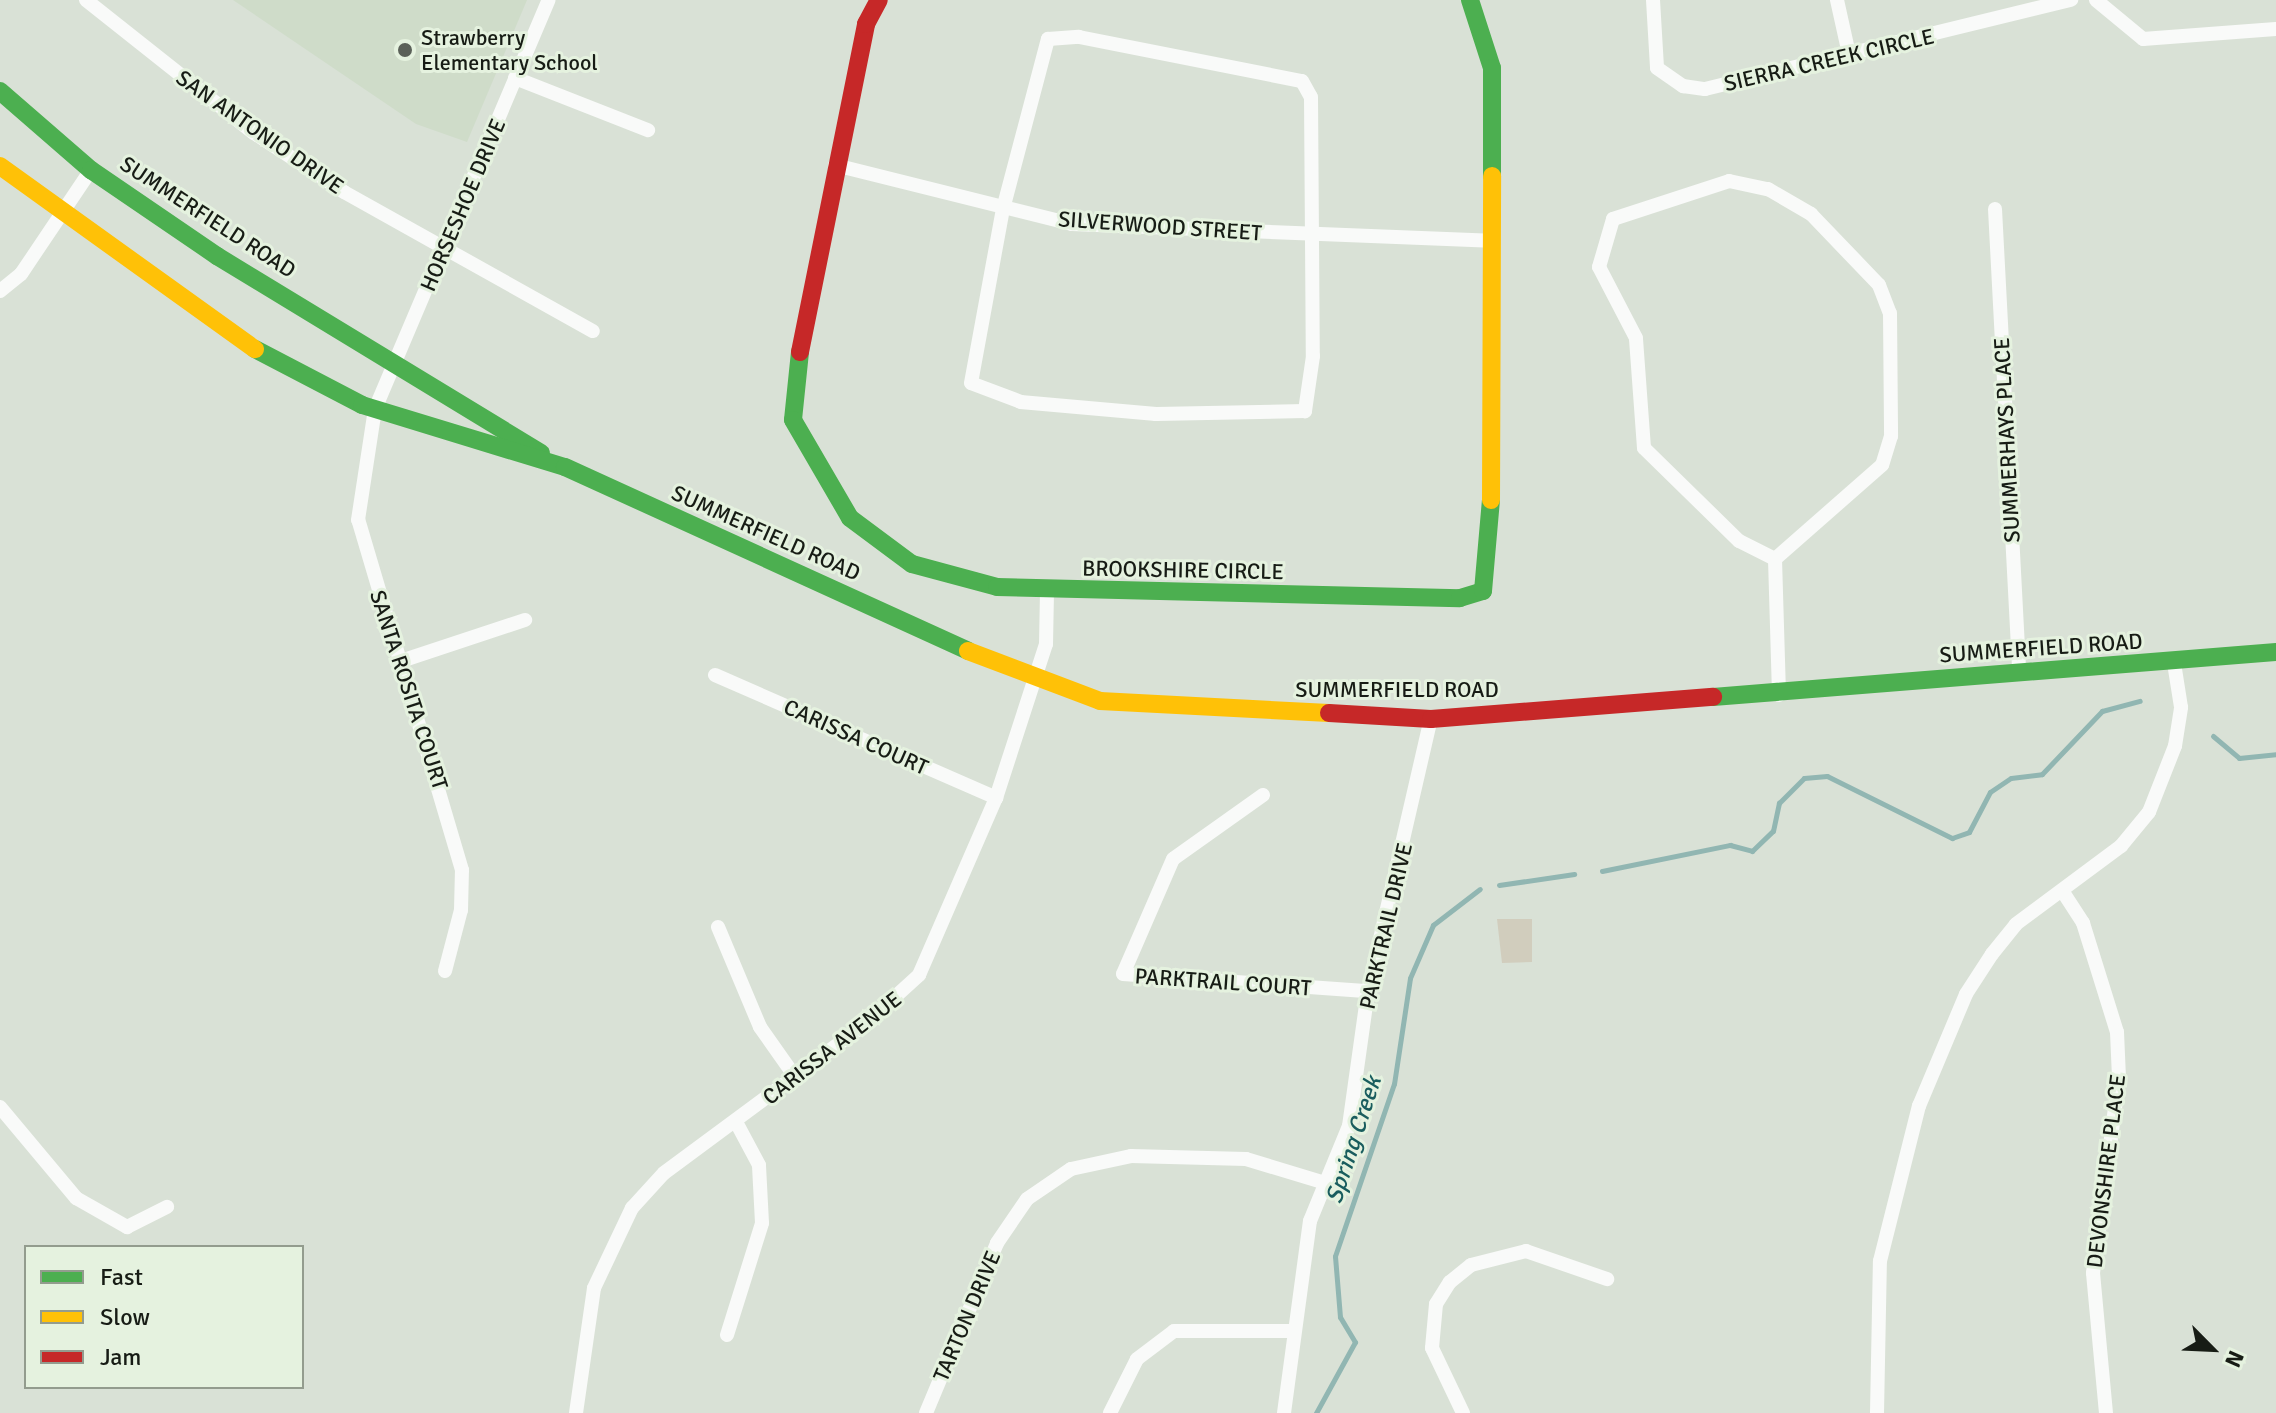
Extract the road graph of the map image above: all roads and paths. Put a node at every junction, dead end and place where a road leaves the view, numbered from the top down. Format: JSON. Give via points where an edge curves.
{"nodes":[{"id":1,"x":86,"y":0,"type":"edge"},
{"id":2,"x":549,"y":0,"type":"edge"},
{"id":3,"x":879,"y":0,"type":"edge"},
{"id":4,"x":1470,"y":0,"type":"edge"},
{"id":5,"x":1653,"y":0,"type":"edge"},
{"id":6,"x":1837,"y":0,"type":"edge"},
{"id":7,"x":2071,"y":0,"type":"edge"},
{"id":8,"x":2096,"y":0,"type":"edge"},
{"id":9,"x":2276,"y":29,"type":"edge"},
{"id":10,"x":1849,"y":54,"type":"junction"},
{"id":11,"x":515,"y":78,"type":"junction"},
{"id":12,"x":0,"y":91,"type":"edge"},
{"id":13,"x":648,"y":130,"type":"dead end"},
{"id":14,"x":835,"y":165,"type":"junction"},
{"id":15,"x":0,"y":166,"type":"edge"},
{"id":16,"x":91,"y":170,"type":"junction"},
{"id":17,"x":1003,"y":209,"type":"junction"},
{"id":18,"x":1995,"y":209,"type":"dead end"},
{"id":19,"x":69,"y":210,"type":"junction"},
{"id":20,"x":1311,"y":236,"type":"junction"},
{"id":21,"x":1491,"y":241,"type":"junction"},
{"id":22,"x":446,"y":248,"type":"junction"},
{"id":23,"x":0,"y":291,"type":"edge"},
{"id":24,"x":593,"y":331,"type":"dead end"},
{"id":25,"x":395,"y":363,"type":"junction"},
{"id":26,"x":375,"y":409,"type":"junction"},
{"id":27,"x":565,"y":467,"type":"junction"},
{"id":28,"x":1775,"y":559,"type":"junction"},
{"id":29,"x":1047,"y":592,"type":"junction"},
{"id":30,"x":525,"y":620,"type":"dead end"},
{"id":31,"x":2276,"y":652,"type":"edge"},
{"id":32,"x":398,"y":662,"type":"junction"},
{"id":33,"x":2174,"y":663,"type":"junction"},
{"id":34,"x":2019,"y":671,"type":"junction"},
{"id":35,"x":715,"y":675,"type":"dead end"},
{"id":36,"x":1034,"y":681,"type":"junction"},
{"id":37,"x":1779,"y":695,"type":"junction"},
{"id":38,"x":1431,"y":719,"type":"junction"},
{"id":39,"x":1263,"y":795,"type":"dead end"},
{"id":40,"x":996,"y":798,"type":"junction"},
{"id":41,"x":2063,"y":892,"type":"junction"},
{"id":42,"x":718,"y":927,"type":"dead end"},
{"id":43,"x":445,"y":971,"type":"dead end"},
{"id":44,"x":1368,"y":991,"type":"junction"},
{"id":45,"x":796,"y":1078,"type":"junction"},
{"id":46,"x":0,"y":1107,"type":"edge"},
{"id":47,"x":736,"y":1122,"type":"junction"},
{"id":48,"x":1322,"y":1182,"type":"junction"},
{"id":49,"x":167,"y":1207,"type":"dead end"},
{"id":50,"x":1607,"y":1279,"type":"dead end"},
{"id":51,"x":1293,"y":1331,"type":"junction"},
{"id":52,"x":727,"y":1335,"type":"dead end"},
{"id":53,"x":576,"y":1413,"type":"edge"},
{"id":54,"x":926,"y":1413,"type":"edge"},
{"id":55,"x":1110,"y":1413,"type":"edge"},
{"id":56,"x":1284,"y":1413,"type":"edge"},
{"id":57,"x":1463,"y":1413,"type":"edge"},
{"id":58,"x":1877,"y":1413,"type":"edge"},
{"id":59,"x":2106,"y":1413,"type":"edge"}],
"edges":[{"from":1,"to":22,"type":"street","name":"SAN ANTONIO DRIVE","via":[[254,133]]},
{"from":2,"to":11,"type":"street","name":"HORSESHOE DRIVE"},
{"from":3,"to":14,"type":"street","name":"BROOKSHIRE CIRCLE","via":[[866,24]]},
{"from":4,"to":21,"type":"street","name":"BROOKSHIRE CIRCLE","via":[[1492,68]]},
{"from":5,"to":10,"type":"street","name":"SIERRA CREEK CIRCLE","via":[[1657,68],[1683,86],[1705,89]]},
{"from":6,"to":10,"type":"street"},
{"from":7,"to":10,"type":"street","name":"SIERRA CREEK CIRCLE"},
{"from":8,"to":9,"type":"street","via":[[2143,39]]},
{"from":11,"to":13,"type":"street"},
{"from":11,"to":22,"type":"street","name":"HORSESHOE DRIVE"},
{"from":12,"to":16,"type":"street","name":"SUMMERFIELD ROAD"},
{"from":14,"to":17,"type":"street","name":"SILVERWOOD STREET"},
{"from":14,"to":29,"type":"street","name":"BROOKSHIRE CIRCLE","via":[[796,346],[793,420],[827,488],[877,544],[949,577]]},
{"from":15,"to":19,"type":"street","name":"SUMMERFIELD ROAD"},
{"from":16,"to":19,"type":"street"},
{"from":16,"to":25,"type":"street","name":"SUMMERFIELD ROAD"},
{"from":17,"to":20,"type":"street","name":"SILVERWOOD STREET","via":[[1072,224]]},
{"from":17,"to":20,"type":"street","via":[[1048,39],[1079,37],[1302,81],[1311,97]]},
{"from":17,"to":20,"type":"street","via":[[971,383],[1021,402],[1141,413],[1305,411]]},
{"from":18,"to":34,"type":"street","name":"SUMMERHAYS PLACE"},
{"from":19,"to":23,"type":"street"},
{"from":19,"to":26,"type":"street","name":"SUMMERFIELD ROAD","via":[[217,326],[294,373]]},
{"from":20,"to":21,"type":"street","name":"SILVERWOOD STREET"},
{"from":21,"to":29,"type":"street","name":"BROOKSHIRE CIRCLE","via":[[1491,552],[1483,591],[1460,598]]},
{"from":22,"to":24,"type":"street","name":"SAN ANTONIO DRIVE"},
{"from":22,"to":25,"type":"street","name":"HORSESHOE DRIVE"},
{"from":25,"to":26,"type":"street","name":"HORSESHOE DRIVE"},
{"from":25,"to":27,"type":"street","name":"SUMMERFIELD ROAD"},
{"from":26,"to":27,"type":"street","name":"SUMMERFIELD ROAD"},
{"from":26,"to":32,"type":"street","name":"SANTA ROSITA COURT","via":[[358,520]]},
{"from":27,"to":36,"type":"street","name":"SUMMERFIELD ROAD"},
{"from":28,"to":28,"type":"street","via":[[1739,541],[1644,448],[1636,338],[1599,267],[1613,219],[1729,181],[1768,189],[1811,214],[1879,285],[1890,313],[1891,436],[1882,465]]},
{"from":28,"to":37,"type":"street"},
{"from":29,"to":36,"type":"street","name":"CARISSA AVENUE","via":[[1046,644]]},
{"from":30,"to":32,"type":"street"},
{"from":31,"to":33,"type":"street","name":"SUMMERFIELD ROAD"},
{"from":32,"to":43,"type":"street","name":"SANTA ROSITA COURT","via":[[462,870],[461,910]]},
{"from":33,"to":34,"type":"street","name":"SUMMERFIELD ROAD"},
{"from":33,"to":41,"type":"street","via":[[2181,707],[2175,746],[2149,812]]},
{"from":34,"to":37,"type":"street","name":"SUMMERFIELD ROAD"},
{"from":35,"to":40,"type":"street","name":"CARISSA COURT"},
{"from":36,"to":38,"type":"street","name":"SUMMERFIELD ROAD","via":[[1151,709]]},
{"from":36,"to":40,"type":"street","name":"CARISSA AVENUE"},
{"from":37,"to":38,"type":"street","name":"SUMMERFIELD ROAD"},
{"from":38,"to":44,"type":"street","name":"PARKTRAIL DRIVE"},
{"from":39,"to":44,"type":"street","name":"PARKTRAIL COURT","via":[[1173,859],[1123,974]]},
{"from":40,"to":45,"type":"street","name":"CARISSA AVENUE","via":[[919,975]]},
{"from":41,"to":58,"type":"street","via":[[2016,924],[1992,954],[1966,994],[1919,1106],[1880,1261]]},
{"from":41,"to":59,"type":"street","name":"DEVONSHIRE PLACE","via":[[2083,923],[2117,1032],[2119,1078],[2093,1273]]},
{"from":42,"to":45,"type":"street","via":[[760,1027]]},
{"from":44,"to":48,"type":"street","name":"PARKTRAIL DRIVE","via":[[1352,1114]]},
{"from":45,"to":47,"type":"street","name":"CARISSA AVENUE"},
{"from":46,"to":49,"type":"street","via":[[76,1198],[127,1227]]},
{"from":47,"to":52,"type":"street","via":[[759,1165],[762,1223]]},
{"from":47,"to":53,"type":"street","name":"CARISSA AVENUE","via":[[664,1173],[619,1231],[594,1288]]},
{"from":48,"to":51,"type":"street","name":"PARKTRAIL DRIVE"},
{"from":48,"to":54,"type":"street","name":"TARTON DRIVE","via":[[1246,1159],[1131,1156],[1071,1169],[1027,1199],[997,1243]]},
{"from":50,"to":57,"type":"street","via":[[1526,1251],[1471,1265],[1450,1282],[1436,1304],[1432,1348]]},
{"from":51,"to":55,"type":"street","via":[[1174,1331],[1137,1359]]},
{"from":51,"to":56,"type":"street","name":"PARKTRAIL DRIVE"}]}
